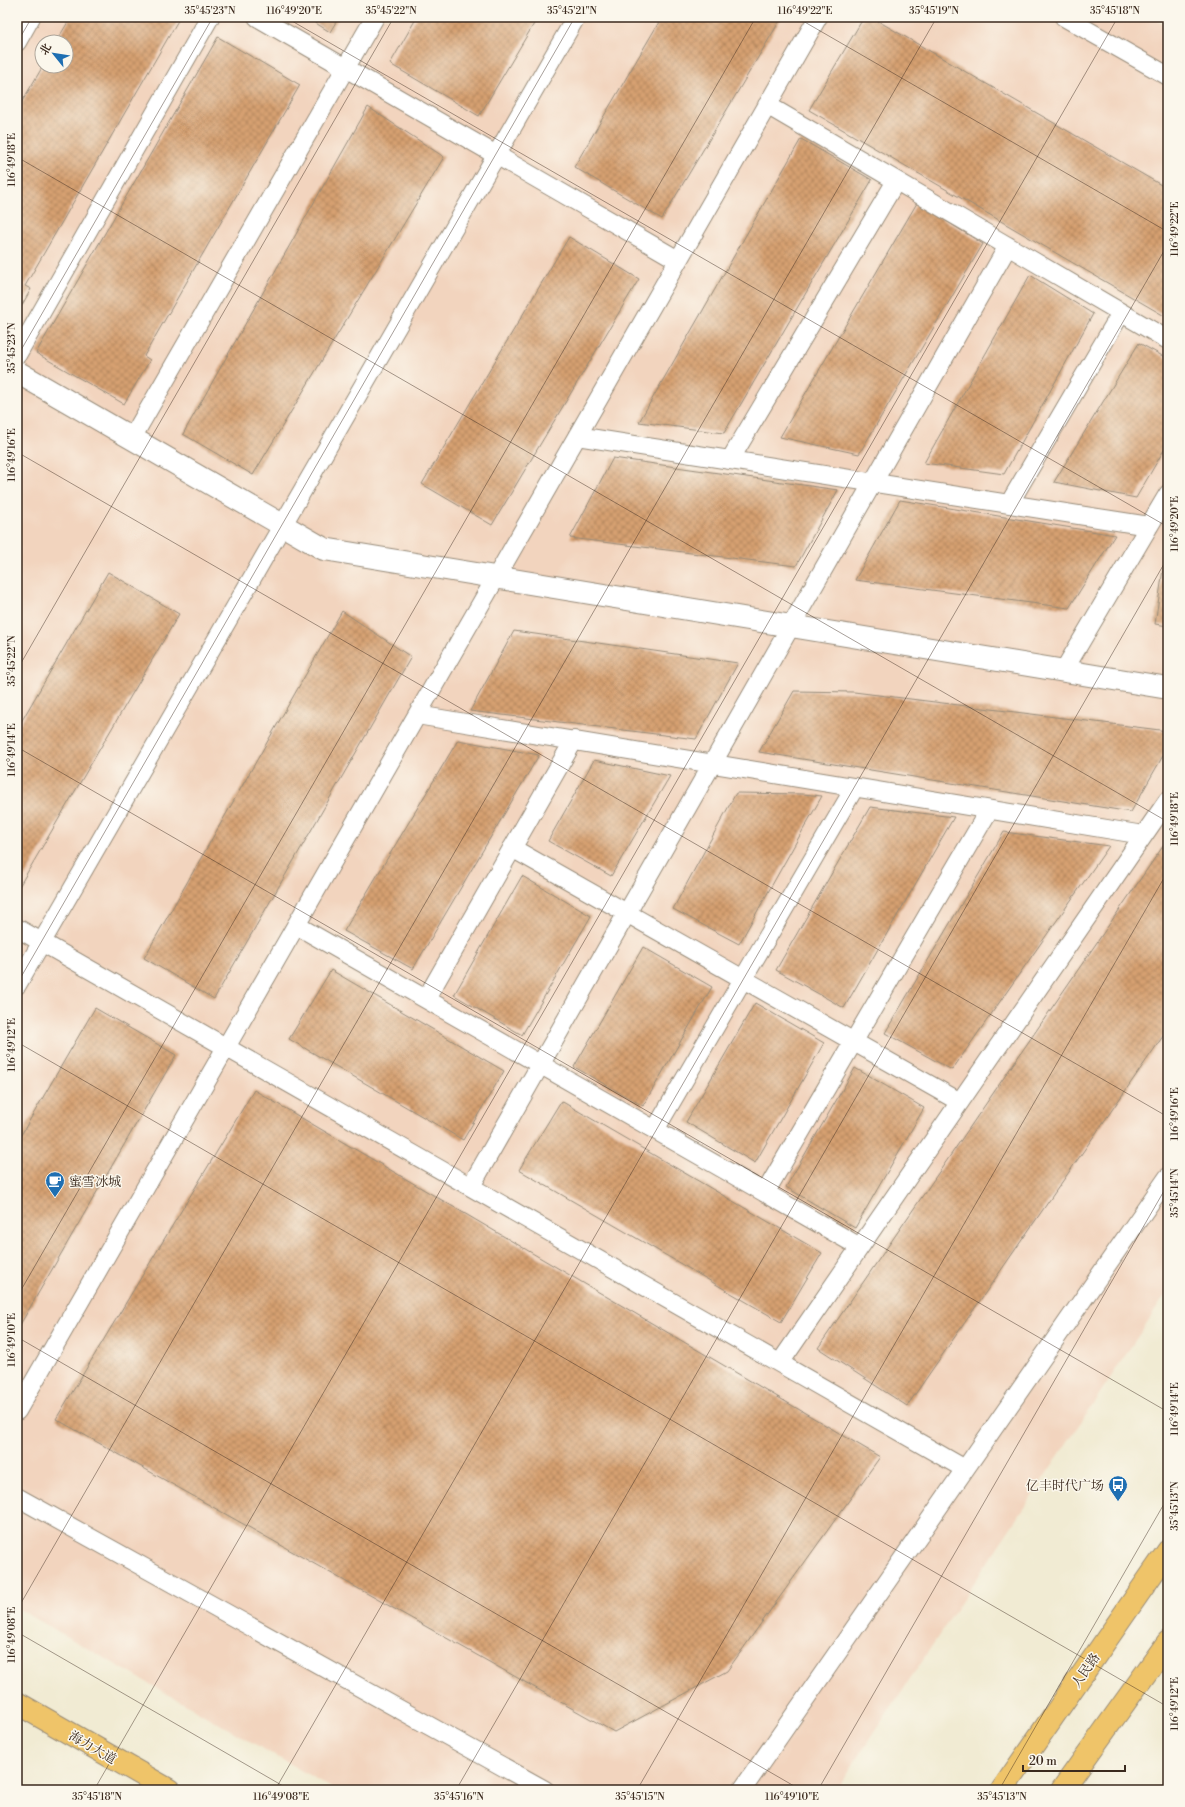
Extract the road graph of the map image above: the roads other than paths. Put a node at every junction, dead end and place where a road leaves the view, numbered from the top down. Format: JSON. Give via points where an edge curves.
{"nodes":[{"id":1,"x":31,"y":17,"type":"edge"},
{"id":2,"x":210,"y":17,"type":"edge"},
{"id":3,"x":257,"y":17,"type":"edge"},
{"id":4,"x":375,"y":17,"type":"edge"},
{"id":5,"x":576,"y":17,"type":"edge"},
{"id":6,"x":818,"y":17,"type":"edge"},
{"id":7,"x":1064,"y":17,"type":"edge"},
{"id":8,"x":17,"y":42,"type":"edge"},
{"id":9,"x":346,"y":68,"type":"junction"},
{"id":10,"x":1168,"y":76,"type":"edge"},
{"id":11,"x":767,"y":105,"type":"junction"},
{"id":12,"x":496,"y":155,"type":"junction"},
{"id":13,"x":896,"y":181,"type":"junction"},
{"id":14,"x":1008,"y":246,"type":"junction"},
{"id":15,"x":678,"y":260,"type":"junction"},
{"id":16,"x":1121,"y":312,"type":"junction"},
{"id":17,"x":1168,"y":340,"type":"edge"},
{"id":18,"x":17,"y":355,"type":"edge"},
{"id":19,"x":17,"y":372,"type":"edge"},
{"id":20,"x":577,"y":436,"type":"junction"},
{"id":21,"x":132,"y":438,"type":"junction"},
{"id":22,"x":730,"y":460,"type":"junction"},
{"id":23,"x":873,"y":483,"type":"junction"},
{"id":24,"x":1168,"y":494,"type":"edge"},
{"id":25,"x":1009,"y":504,"type":"junction"},
{"id":26,"x":283,"y":525,"type":"junction"},
{"id":27,"x":1149,"y":526,"type":"junction"},
{"id":28,"x":496,"y":577,"type":"junction"},
{"id":29,"x":791,"y":626,"type":"junction"},
{"id":30,"x":1064,"y":670,"type":"junction"},
{"id":31,"x":1168,"y":688,"type":"edge"},
{"id":32,"x":417,"y":715,"type":"junction"},
{"id":33,"x":574,"y":740,"type":"junction"},
{"id":34,"x":713,"y":764,"type":"junction"},
{"id":35,"x":855,"y":787,"type":"junction"},
{"id":36,"x":1168,"y":800,"type":"edge"},
{"id":37,"x":989,"y":810,"type":"junction"},
{"id":38,"x":1143,"y":836,"type":"junction"},
{"id":39,"x":512,"y":848,"type":"junction"},
{"id":40,"x":627,"y":914,"type":"junction"},
{"id":41,"x":296,"y":925,"type":"junction"},
{"id":42,"x":17,"y":928,"type":"edge"},
{"id":43,"x":42,"y":942,"type":"junction"},
{"id":44,"x":743,"y":979,"type":"junction"},
{"id":45,"x":17,"y":985,"type":"edge"},
{"id":46,"x":426,"y":999,"type":"junction"},
{"id":47,"x":854,"y":1042,"type":"junction"},
{"id":48,"x":226,"y":1047,"type":"junction"},
{"id":49,"x":540,"y":1065,"type":"junction"},
{"id":50,"x":960,"y":1102,"type":"junction"},
{"id":51,"x":655,"y":1130,"type":"junction"},
{"id":52,"x":1168,"y":1177,"type":"edge"},
{"id":53,"x":471,"y":1186,"type":"junction"},
{"id":54,"x":765,"y":1193,"type":"junction"},
{"id":55,"x":860,"y":1247,"type":"junction"},
{"id":56,"x":780,"y":1363,"type":"junction"},
{"id":57,"x":17,"y":1411,"type":"edge"},
{"id":58,"x":965,"y":1469,"type":"junction"},
{"id":59,"x":17,"y":1497,"type":"edge"},
{"id":60,"x":1168,"y":1551,"type":"edge"},
{"id":61,"x":1168,"y":1642,"type":"edge"},
{"id":62,"x":17,"y":1703,"type":"edge"},
{"id":63,"x":169,"y":1790,"type":"edge"},
{"id":64,"x":545,"y":1790,"type":"edge"},
{"id":65,"x":742,"y":1790,"type":"edge"},
{"id":66,"x":1002,"y":1790,"type":"edge"},
{"id":67,"x":1062,"y":1790,"type":"edge"}],
"edges":[{"from":1,"to":8,"type":"lane"},
{"from":2,"to":18,"type":"lane"},
{"from":3,"to":9,"type":"lane"},
{"from":4,"to":9,"type":"lane"},
{"from":5,"to":12,"type":"lane"},
{"from":6,"to":11,"type":"lane"},
{"from":7,"to":10,"type":"lane"},
{"from":9,"to":12,"type":"lane"},
{"from":9,"to":21,"type":"lane"},
{"from":11,"to":13,"type":"lane"},
{"from":11,"to":15,"type":"lane"},
{"from":12,"to":15,"type":"lane"},
{"from":12,"to":26,"type":"lane"},
{"from":13,"to":14,"type":"lane"},
{"from":13,"to":22,"type":"lane"},
{"from":14,"to":16,"type":"lane"},
{"from":14,"to":23,"type":"lane"},
{"from":15,"to":20,"type":"lane"},
{"from":16,"to":17,"type":"lane"},
{"from":16,"to":25,"type":"lane"},
{"from":19,"to":21,"type":"street"},
{"from":20,"to":22,"type":"lane"},
{"from":20,"to":28,"type":"lane"},
{"from":21,"to":26,"type":"street"},
{"from":22,"to":23,"type":"lane"},
{"from":23,"to":25,"type":"lane"},
{"from":23,"to":29,"type":"lane"},
{"from":24,"to":27,"type":"lane"},
{"from":25,"to":27,"type":"lane"},
{"from":26,"to":28,"type":"street","via":[[324,549]]},
{"from":26,"to":43,"type":"lane"},
{"from":27,"to":30,"type":"lane"},
{"from":28,"to":29,"type":"street"},
{"from":28,"to":32,"type":"lane"},
{"from":29,"to":30,"type":"street"},
{"from":29,"to":34,"type":"lane"},
{"from":30,"to":31,"type":"street"},
{"from":32,"to":33,"type":"lane"},
{"from":32,"to":41,"type":"lane"},
{"from":33,"to":34,"type":"lane"},
{"from":33,"to":39,"type":"lane"},
{"from":34,"to":35,"type":"lane"},
{"from":34,"to":40,"type":"lane"},
{"from":35,"to":37,"type":"lane"},
{"from":35,"to":44,"type":"lane"},
{"from":36,"to":38,"type":"lane"},
{"from":37,"to":38,"type":"lane"},
{"from":37,"to":47,"type":"lane"},
{"from":38,"to":50,"type":"lane"},
{"from":39,"to":40,"type":"lane"},
{"from":39,"to":46,"type":"lane"},
{"from":40,"to":44,"type":"lane"},
{"from":40,"to":49,"type":"lane"},
{"from":41,"to":46,"type":"lane"},
{"from":41,"to":48,"type":"lane"},
{"from":42,"to":43,"type":"lane"},
{"from":43,"to":45,"type":"lane"},
{"from":43,"to":48,"type":"lane"},
{"from":44,"to":47,"type":"lane"},
{"from":44,"to":51,"type":"lane"},
{"from":46,"to":49,"type":"lane"},
{"from":47,"to":50,"type":"lane"},
{"from":47,"to":54,"type":"lane"},
{"from":48,"to":53,"type":"lane"},
{"from":48,"to":57,"type":"lane"},
{"from":49,"to":51,"type":"lane"},
{"from":49,"to":53,"type":"lane"},
{"from":50,"to":55,"type":"lane"},
{"from":51,"to":54,"type":"lane"},
{"from":52,"to":58,"type":"lane"},
{"from":53,"to":56,"type":"lane"},
{"from":54,"to":55,"type":"lane"},
{"from":55,"to":56,"type":"lane"},
{"from":56,"to":58,"type":"lane"},
{"from":58,"to":65,"type":"lane"},
{"from":59,"to":64,"type":"lane"},
{"from":60,"to":66,"type":"main road","name":"人民路"},
{"from":61,"to":67,"type":"main road"},
{"from":62,"to":63,"type":"main road","name":"海力大道"}]}
